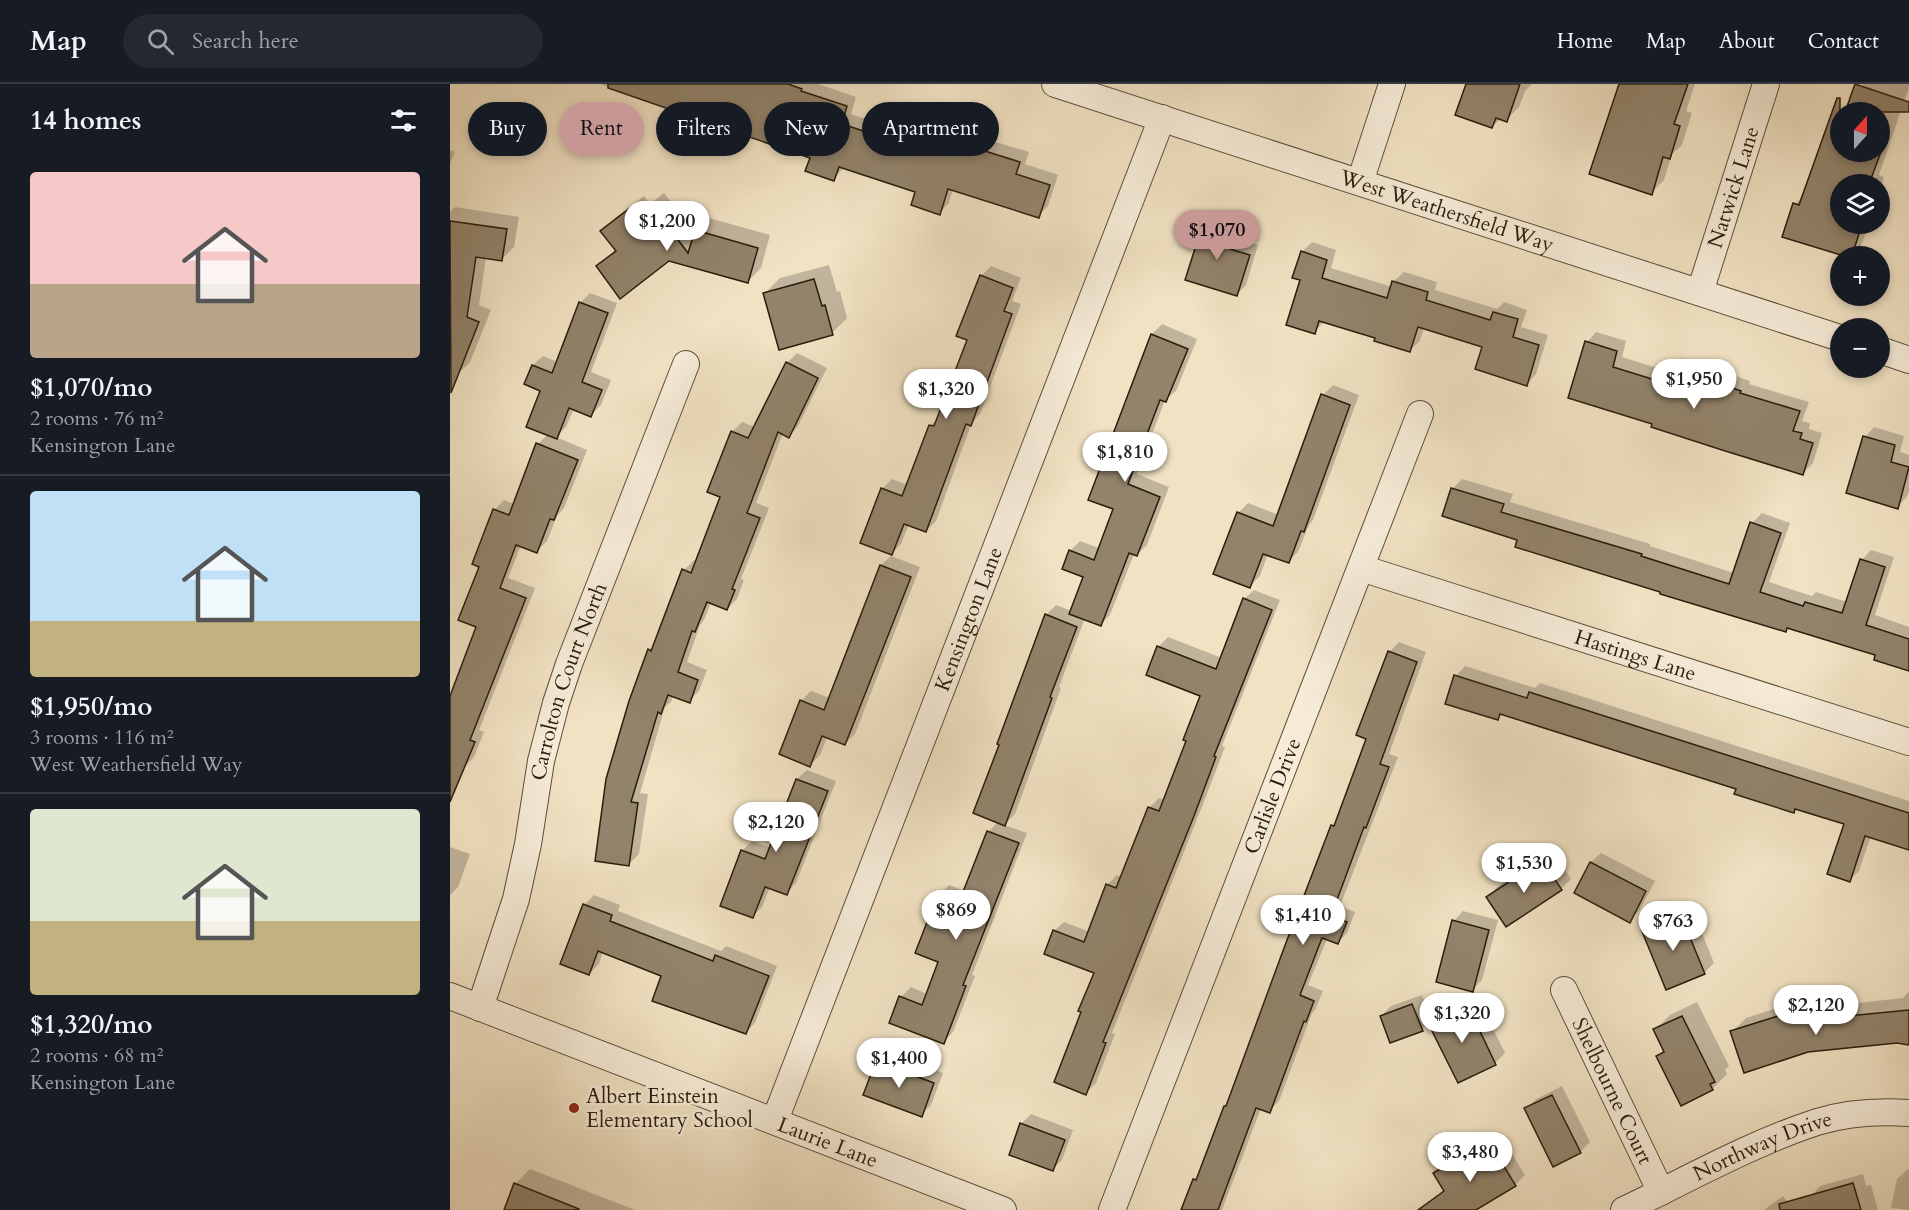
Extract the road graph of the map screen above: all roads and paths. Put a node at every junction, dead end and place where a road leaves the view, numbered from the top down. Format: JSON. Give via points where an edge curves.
{"nodes":[{"id":1,"x":1055,"y":84,"type":"edge"},
{"id":2,"x":1392,"y":84,"type":"edge"},
{"id":3,"x":1766,"y":84,"type":"edge"},
{"id":4,"x":1162,"y":118,"type":"junction"},
{"id":5,"x":1360,"y":182,"type":"junction"},
{"id":6,"x":1700,"y":292,"type":"junction"},
{"id":7,"x":1830,"y":335,"type":"edge"},
{"id":8,"x":1890,"y":353,"type":"edge"},
{"id":9,"x":1909,"y":360,"type":"edge"},
{"id":10,"x":686,"y":364,"type":"dead end"},
{"id":11,"x":1420,"y":414,"type":"dead end"},
{"id":12,"x":1361,"y":568,"type":"junction"},
{"id":13,"x":1909,"y":742,"type":"edge"},
{"id":14,"x":1564,"y":990,"type":"dead end"},
{"id":15,"x":450,"y":996,"type":"edge"},
{"id":16,"x":480,"y":1008,"type":"junction"},
{"id":17,"x":1909,"y":1113,"type":"edge"},
{"id":18,"x":775,"y":1120,"type":"junction"},
{"id":19,"x":1661,"y":1192,"type":"junction"},
{"id":20,"x":1003,"y":1210,"type":"edge"},
{"id":21,"x":1112,"y":1210,"type":"edge"},
{"id":22,"x":1624,"y":1210,"type":"edge"}],
"edges":[{"from":1,"to":4,"type":"street","name":"West Weathersfield Way"},
{"from":2,"to":5,"type":"street"},
{"from":3,"to":6,"type":"street","name":"Natwick Lane"},
{"from":4,"to":5,"type":"street","name":"West Weathersfield Way"},
{"from":4,"to":18,"type":"street","name":"Kensington Lane"},
{"from":5,"to":6,"type":"street","name":"West Weathersfield Way"},
{"from":6,"to":7,"type":"street","name":"West Weathersfield Way"},
{"from":8,"to":9,"type":"street"},
{"from":10,"to":16,"type":"street","name":"Carrolton Court North","via":[[556,703],[541,761],[516,899]]},
{"from":11,"to":12,"type":"street","name":"Carlisle Drive"},
{"from":12,"to":13,"type":"street","name":"Hastings Lane"},
{"from":12,"to":21,"type":"street","name":"Carlisle Drive"},
{"from":14,"to":19,"type":"street","name":"Shelbourne Court"},
{"from":15,"to":16,"type":"street","name":"Laurie Lane"},
{"from":16,"to":18,"type":"street","name":"Laurie Lane"},
{"from":17,"to":19,"type":"street","name":"Northway Drive","via":[[1873,1113],[1819,1122],[1750,1149]]},
{"from":18,"to":20,"type":"street","name":"Laurie Lane"},
{"from":19,"to":22,"type":"street","name":"Northway Drive"}]}
